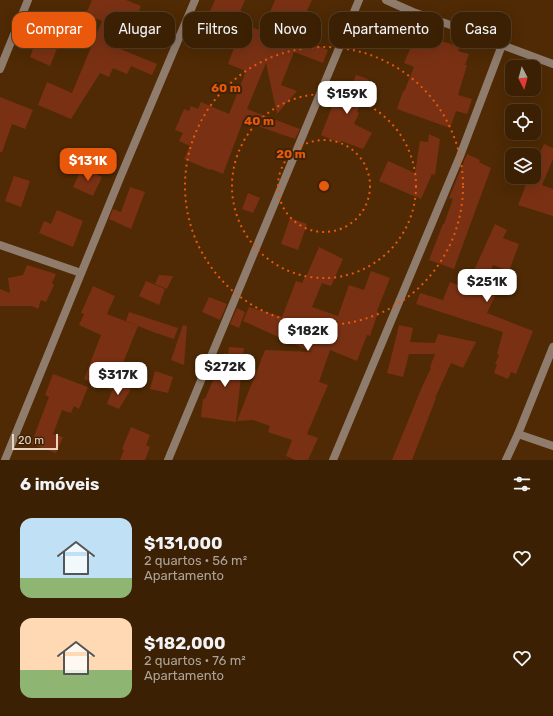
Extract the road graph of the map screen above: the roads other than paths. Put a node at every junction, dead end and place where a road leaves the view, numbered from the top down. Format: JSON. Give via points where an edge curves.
{"nodes":[{"id":1,"x":28,"y":0,"type":"edge"},
{"id":2,"x":195,"y":0,"type":"edge"},
{"id":3,"x":359,"y":0,"type":"edge"},
{"id":4,"x":386,"y":0,"type":"edge"},
{"id":5,"x":451,"y":25,"type":"edge"},
{"id":6,"x":501,"y":48,"type":"edge"},
{"id":7,"x":510,"y":48,"type":"edge"},
{"id":8,"x":553,"y":64,"type":"edge"},
{"id":9,"x":0,"y":68,"type":"edge"},
{"id":10,"x":0,"y":245,"type":"edge"},
{"id":11,"x":81,"y":273,"type":"junction"},
{"id":12,"x":553,"y":347,"type":"edge"},
{"id":13,"x":518,"y":434,"type":"junction"},
{"id":14,"x":553,"y":446,"type":"edge"},
{"id":15,"x":5,"y":460,"type":"edge"},
{"id":16,"x":168,"y":460,"type":"edge"},
{"id":17,"x":333,"y":460,"type":"edge"},
{"id":18,"x":506,"y":460,"type":"edge"}],
"edges":[{"from":1,"to":9,"type":"street"},
{"from":2,"to":11,"type":"street"},
{"from":3,"to":16,"type":"street"},
{"from":4,"to":5,"type":"street"},
{"from":6,"to":17,"type":"street","via":[[460,156]]},
{"from":7,"to":8,"type":"street"},
{"from":10,"to":11,"type":"street"},
{"from":11,"to":15,"type":"street"},
{"from":12,"to":13,"type":"street"},
{"from":13,"to":14,"type":"street"},
{"from":13,"to":18,"type":"street"}]}
